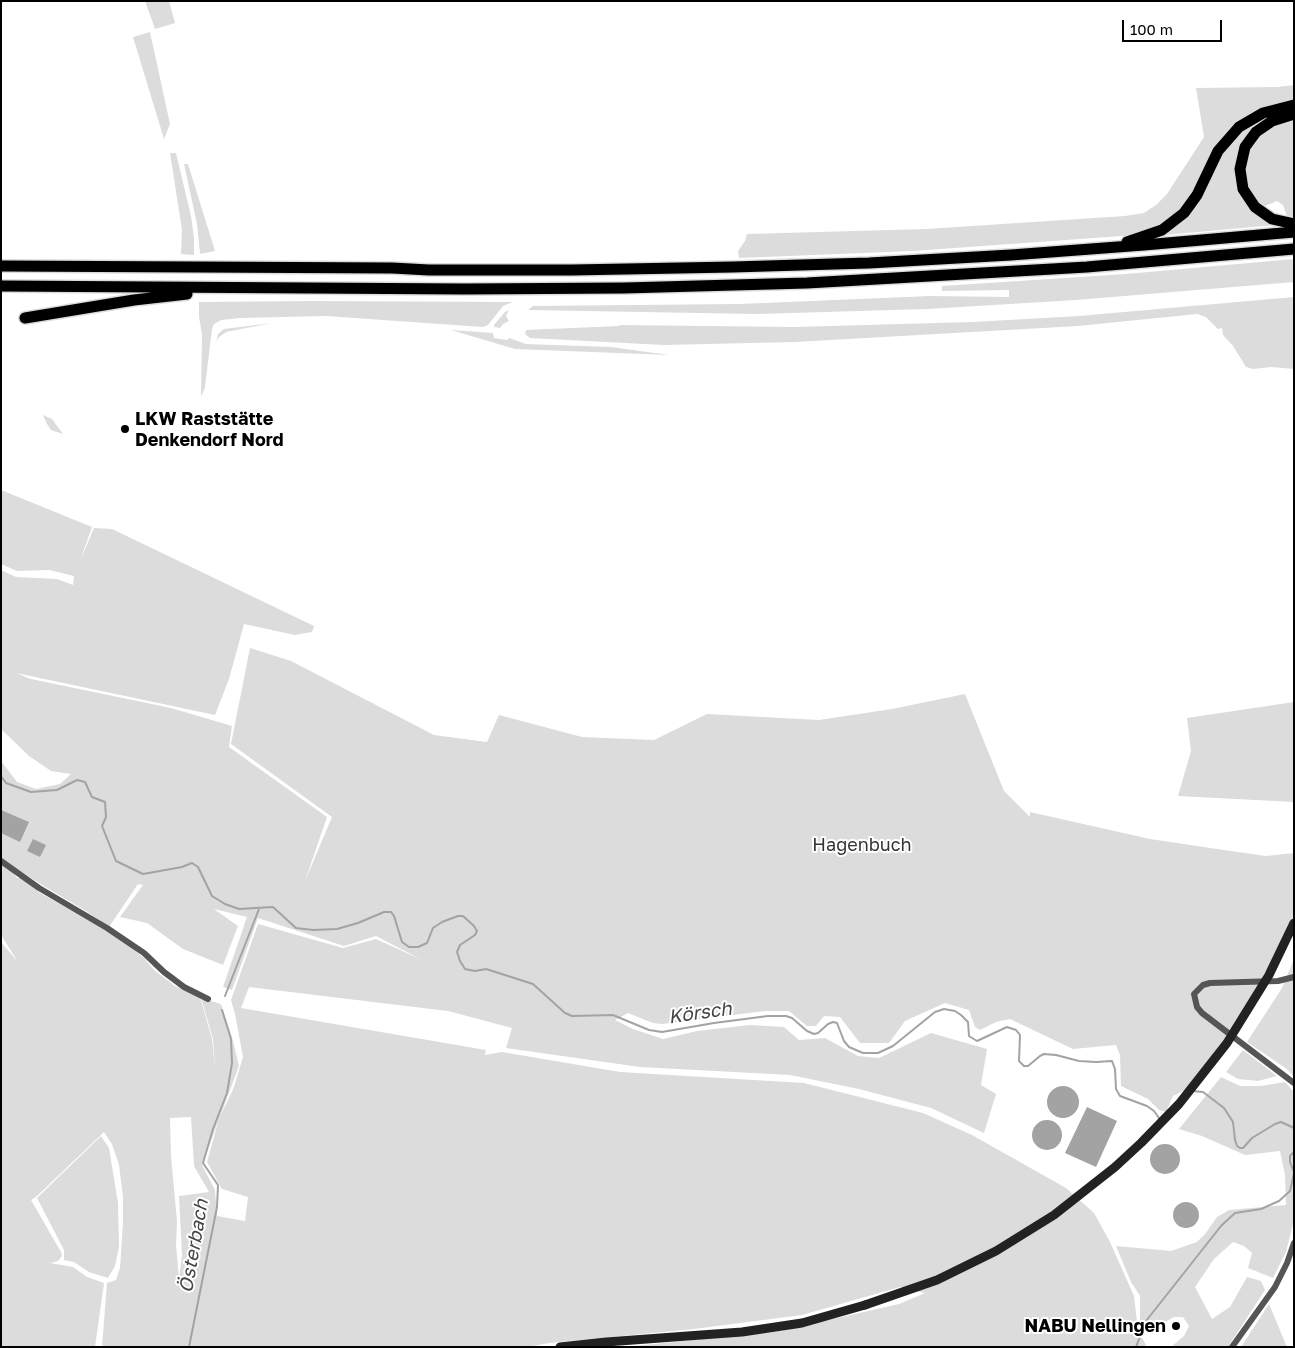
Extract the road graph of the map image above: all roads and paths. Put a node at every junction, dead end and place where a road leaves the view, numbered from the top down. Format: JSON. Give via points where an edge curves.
{"nodes":[{"id":1,"x":1294,"y":105,"type":"edge"},
{"id":2,"x":1294,"y":114,"type":"edge"},
{"id":3,"x":1294,"y":224,"type":"edge"},
{"id":4,"x":1294,"y":232,"type":"edge"},
{"id":5,"x":1108,"y":248,"type":"junction"},
{"id":6,"x":1294,"y":249,"type":"edge"},
{"id":7,"x":1,"y":266,"type":"edge"},
{"id":8,"x":1,"y":286,"type":"edge"},
{"id":9,"x":241,"y":288,"type":"junction"},
{"id":10,"x":25,"y":318,"type":"dead end"},
{"id":11,"x":1,"y":861,"type":"edge"},
{"id":12,"x":1294,"y":923,"type":"edge"},
{"id":13,"x":1294,"y":977,"type":"edge"},
{"id":14,"x":208,"y":999,"type":"dead end"},
{"id":15,"x":1294,"y":1084,"type":"edge"},
{"id":16,"x":1294,"y":1243,"type":"edge"},
{"id":17,"x":560,"y":1347,"type":"edge"},
{"id":18,"x":1232,"y":1347,"type":"edge"}],
"edges":[{"from":1,"to":5,"type":"highway","via":[[1263,113],[1236,130],[1216,155],[1193,202],[1174,222],[1156,233]]},
{"from":2,"to":3,"type":"highway","via":[[1269,122],[1253,135],[1244,151],[1240,172],[1245,192],[1255,207],[1272,219]]},
{"from":4,"to":5,"type":"highway"},
{"from":5,"to":7,"type":"highway","via":[[869,263],[664,269]]},
{"from":6,"to":9,"type":"highway","via":[[1068,268],[797,283],[624,288]]},
{"from":8,"to":9,"type":"highway"},
{"from":9,"to":10,"type":"highway","via":[[134,300]]},
{"from":11,"to":14,"type":"street","via":[[138,948],[184,987]]},
{"from":12,"to":17,"type":"main road","bridge":true,"via":[[1269,975],[1227,1043],[1179,1104],[1115,1168],[1054,1215],[996,1251],[937,1280],[865,1306],[802,1322],[742,1332]]},
{"from":13,"to":15,"type":"street","via":[[1278,981],[1210,983],[1194,994],[1202,1013]]},
{"from":16,"to":18,"type":"street","via":[[1275,1287]]}]}
